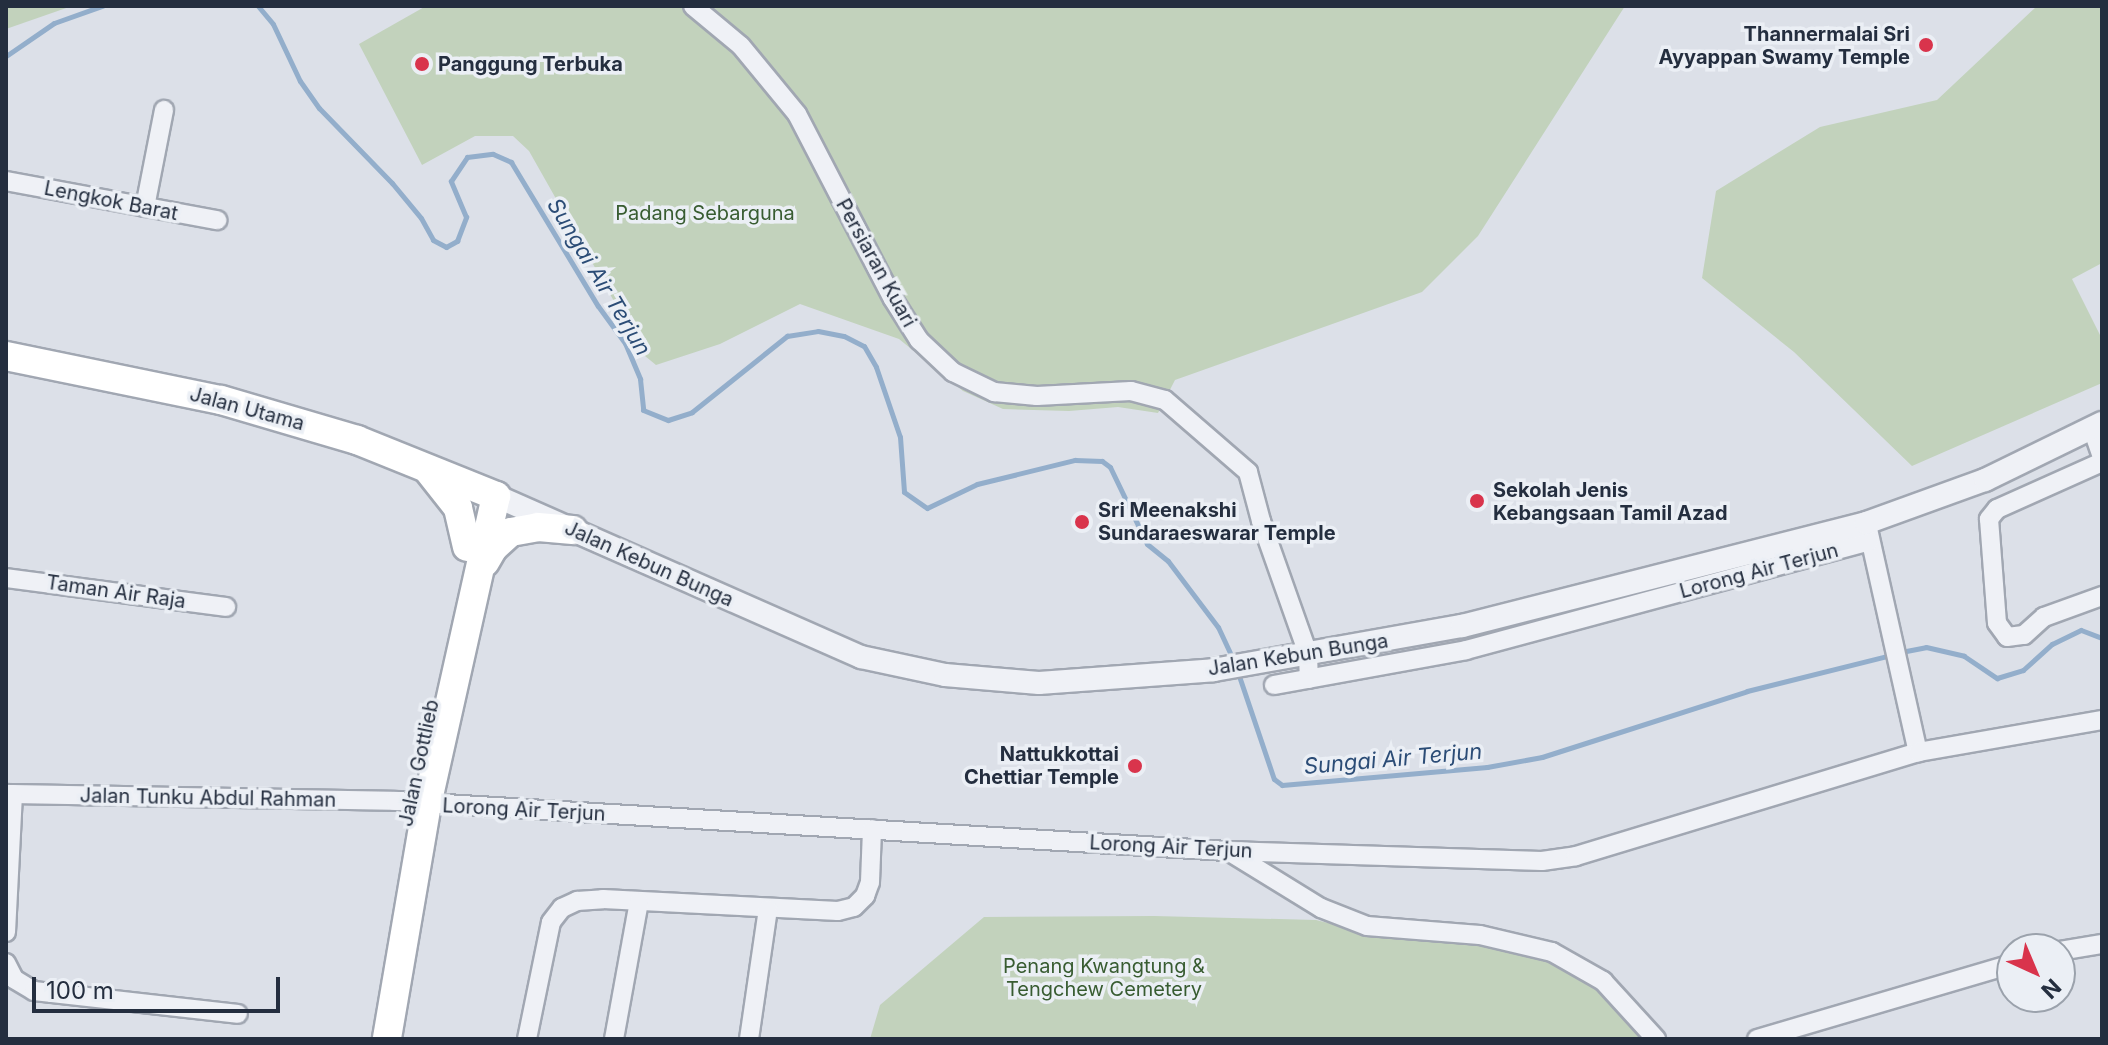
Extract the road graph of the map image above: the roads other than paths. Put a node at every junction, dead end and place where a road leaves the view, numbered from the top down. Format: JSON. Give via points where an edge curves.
{"nodes":[{"id":1,"x":693,"y":6,"type":"edge"},
{"id":2,"x":164,"y":110,"type":"dead end"},
{"id":3,"x":6,"y":181,"type":"edge"},
{"id":4,"x":145,"y":207,"type":"junction"},
{"id":5,"x":217,"y":220,"type":"dead end"},
{"id":6,"x":6,"y":356,"type":"edge"},
{"id":7,"x":2097,"y":426,"type":"edge"},
{"id":8,"x":2102,"y":459,"type":"edge"},
{"id":9,"x":428,"y":469,"type":"junction"},
{"id":10,"x":488,"y":493,"type":"junction"},
{"id":11,"x":573,"y":530,"type":"junction"},
{"id":12,"x":1868,"y":532,"type":"junction"},
{"id":13,"x":467,"y":547,"type":"junction"},
{"id":14,"x":478,"y":576,"type":"junction"},
{"id":15,"x":6,"y":578,"type":"edge"},
{"id":16,"x":2095,"y":598,"type":"edge"},
{"id":17,"x":226,"y":607,"type":"dead end"},
{"id":18,"x":1308,"y":654,"type":"junction"},
{"id":19,"x":1309,"y":679,"type":"junction"},
{"id":20,"x":1274,"y":685,"type":"dead end"},
{"id":21,"x":2102,"y":720,"type":"edge"},
{"id":22,"x":1918,"y":752,"type":"junction"},
{"id":23,"x":10,"y":794,"type":"edge"},
{"id":24,"x":418,"y":803,"type":"junction"},
{"id":25,"x":872,"y":829,"type":"junction"},
{"id":26,"x":1227,"y":851,"type":"junction"},
{"id":27,"x":8,"y":864,"type":"edge"},
{"id":28,"x":639,"y":902,"type":"junction"},
{"id":29,"x":768,"y":909,"type":"junction"},
{"id":30,"x":6,"y":932,"type":"edge"},
{"id":31,"x":2102,"y":944,"type":"edge"},
{"id":32,"x":2076,"y":948,"type":"edge"},
{"id":33,"x":6,"y":963,"type":"edge"},
{"id":34,"x":1996,"y":969,"type":"edge"},
{"id":35,"x":238,"y":1014,"type":"dead end"},
{"id":36,"x":367,"y":1039,"type":"edge"},
{"id":37,"x":387,"y":1039,"type":"edge"},
{"id":38,"x":527,"y":1039,"type":"edge"},
{"id":39,"x":614,"y":1039,"type":"edge"},
{"id":40,"x":749,"y":1039,"type":"edge"},
{"id":41,"x":1656,"y":1039,"type":"edge"},
{"id":42,"x":1757,"y":1039,"type":"edge"}],
"edges":[{"from":1,"to":18,"type":"street","name":"Persiaran Kuari","via":[[741,46],[797,114],[893,299],[919,340],[953,372],[994,392],[1037,396],[1131,391],[1165,400],[1248,472]]},
{"from":2,"to":4,"type":"street"},
{"from":3,"to":4,"type":"street","name":"Lengkok Barat"},
{"from":4,"to":5,"type":"street","name":"Lengkok Barat"},
{"from":6,"to":9,"type":"main road","name":"Jalan Utama","via":[[221,400],[357,440]]},
{"from":7,"to":8,"type":"street"},
{"from":7,"to":12,"type":"street","name":"Jalan Kebun Bunga"},
{"from":8,"to":16,"type":"street","via":[[1990,513],[1997,623],[2007,637],[2024,635],[2044,617]]},
{"from":9,"to":10,"type":"main road","name":"Jalan Utama"},
{"from":9,"to":13,"type":"main road","via":[[458,508]]},
{"from":10,"to":11,"type":"street","name":"Jalan Kebun Bunga"},
{"from":10,"to":13,"type":"main road","name":"Jalan Gottlieb"},
{"from":10,"to":14,"type":"main road","name":"Jalan Gottlieb"},
{"from":11,"to":14,"type":"main road","via":[[538,527],[511,532],[493,548]]},
{"from":11,"to":18,"type":"street","name":"Jalan Kebun Bunga","via":[[861,657],[945,675],[1039,683],[1214,670]]},
{"from":12,"to":18,"type":"street","name":"Jalan Kebun Bunga","via":[[1462,626]]},
{"from":12,"to":19,"type":"street","name":"Lorong Air Terjun","via":[[1466,650]]},
{"from":12,"to":22,"type":"street"},
{"from":13,"to":24,"type":"main road","name":"Jalan Gottlieb"},
{"from":14,"to":24,"type":"main road","name":"Jalan Gottlieb"},
{"from":15,"to":17,"type":"street","name":"Taman Air Raja"},
{"from":18,"to":19,"type":"street","name":"Persiaran Kuari"},
{"from":19,"to":20,"type":"street","name":"Lorong Air Terjun"},
{"from":21,"to":22,"type":"street","name":"Lorong Air Terjun"},
{"from":22,"to":26,"type":"street","name":"Lorong Air Terjun","via":[[1576,856],[1542,861]]},
{"from":23,"to":24,"type":"street","name":"Jalan Tunku Abdul Rahman"},
{"from":23,"to":27,"type":"street"},
{"from":24,"to":25,"type":"street","name":"Lorong Air Terjun"},
{"from":24,"to":36,"type":"main road","name":"Jalan Gottlieb"},
{"from":24,"to":37,"type":"main road","name":"Jalan Gottlieb"},
{"from":25,"to":26,"type":"street","name":"Lorong Air Terjun"},
{"from":25,"to":29,"type":"street","via":[[870,882],[854,907]]},
{"from":26,"to":41,"type":"street","via":[[1321,908],[1367,926],[1480,935],[1552,952],[1603,981]]},
{"from":27,"to":30,"type":"street"},
{"from":28,"to":29,"type":"street"},
{"from":28,"to":38,"type":"street","via":[[590,900],[562,908],[551,922]]},
{"from":28,"to":39,"type":"street"},
{"from":29,"to":40,"type":"street"},
{"from":31,"to":32,"type":"street"},
{"from":33,"to":35,"type":"street","via":[[14,979],[34,991]]},
{"from":34,"to":42,"type":"street"}]}
